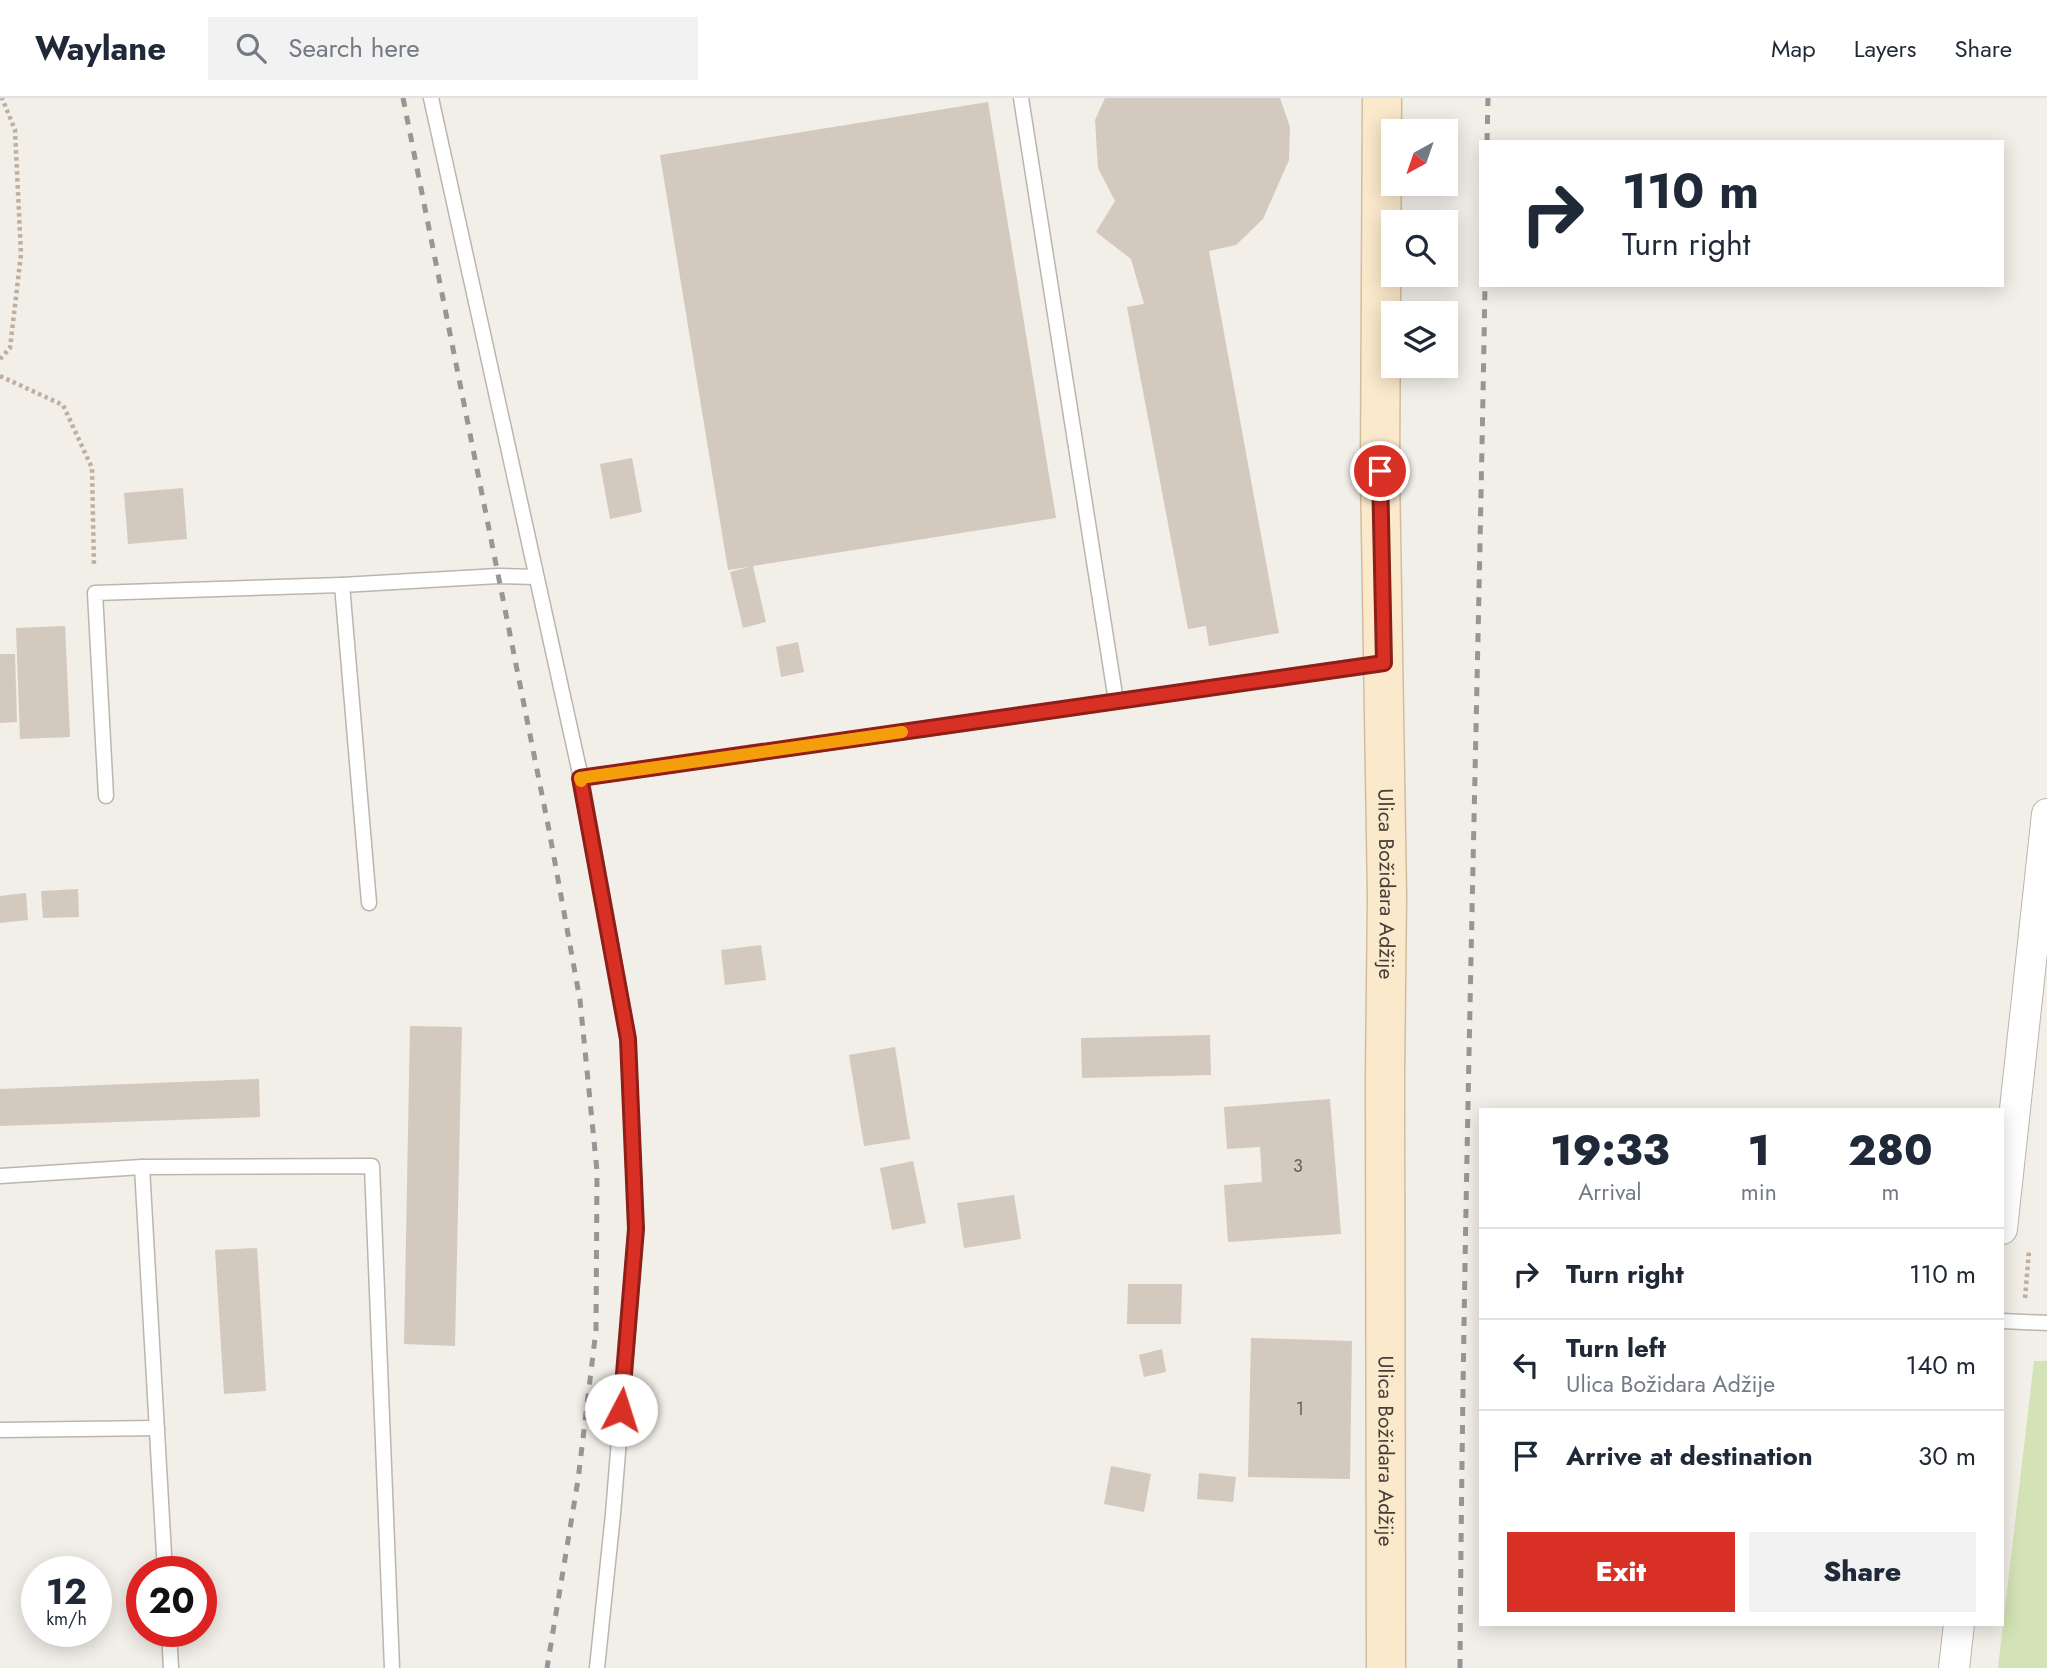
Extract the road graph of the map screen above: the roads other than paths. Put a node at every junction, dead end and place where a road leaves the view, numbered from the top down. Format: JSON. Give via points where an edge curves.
{"nodes":[{"id":1,"x":431,"y":98,"type":"edge"},
{"id":2,"x":1021,"y":98,"type":"edge"},
{"id":3,"x":1382,"y":98,"type":"edge"},
{"id":4,"x":536,"y":577,"type":"junction"},
{"id":5,"x":342,"y":585,"type":"junction"},
{"id":6,"x":1384,"y":663,"type":"junction"},
{"id":7,"x":1116,"y":701,"type":"junction"},
{"id":8,"x":580,"y":778,"type":"junction"},
{"id":9,"x":106,"y":796,"type":"dead end"},
{"id":10,"x":2047,"y":814,"type":"edge"},
{"id":11,"x":369,"y":903,"type":"dead end"},
{"id":12,"x":142,"y":1167,"type":"junction"},
{"id":13,"x":0,"y":1176,"type":"edge"},
{"id":14,"x":2004,"y":1211,"type":"edge"},
{"id":15,"x":2004,"y":1321,"type":"edge"},
{"id":16,"x":2047,"y":1323,"type":"edge"},
{"id":17,"x":157,"y":1427,"type":"junction"},
{"id":18,"x":0,"y":1430,"type":"edge"},
{"id":19,"x":164,"y":1556,"type":"edge"},
{"id":20,"x":1959,"y":1626,"type":"edge"},
{"id":21,"x":170,"y":1647,"type":"edge"},
{"id":22,"x":171,"y":1668,"type":"edge"},
{"id":23,"x":392,"y":1668,"type":"edge"},
{"id":24,"x":597,"y":1668,"type":"edge"},
{"id":25,"x":1386,"y":1668,"type":"edge"},
{"id":26,"x":1954,"y":1668,"type":"edge"}],
"edges":[{"from":1,"to":4,"type":"lane"},
{"from":2,"to":7,"type":"lane"},
{"from":3,"to":6,"type":"main road","name":"Ulica Božidara Adžije"},
{"from":4,"to":5,"type":"lane"},
{"from":4,"to":8,"type":"lane"},
{"from":5,"to":9,"type":"lane","via":[[95,593]]},
{"from":5,"to":11,"type":"lane"},
{"from":6,"to":7,"type":"lane"},
{"from":6,"to":25,"type":"main road","name":"Ulica Božidara Adžije"},
{"from":7,"to":8,"type":"lane"},
{"from":8,"to":24,"type":"lane","via":[[628,1039],[636,1229]]},
{"from":10,"to":14,"type":"street"},
{"from":12,"to":13,"type":"lane"},
{"from":12,"to":17,"type":"lane"},
{"from":12,"to":23,"type":"lane","via":[[372,1166]]},
{"from":15,"to":16,"type":"lane"},
{"from":17,"to":18,"type":"lane"},
{"from":17,"to":19,"type":"lane"},
{"from":20,"to":26,"type":"street"},
{"from":21,"to":22,"type":"lane"}]}
